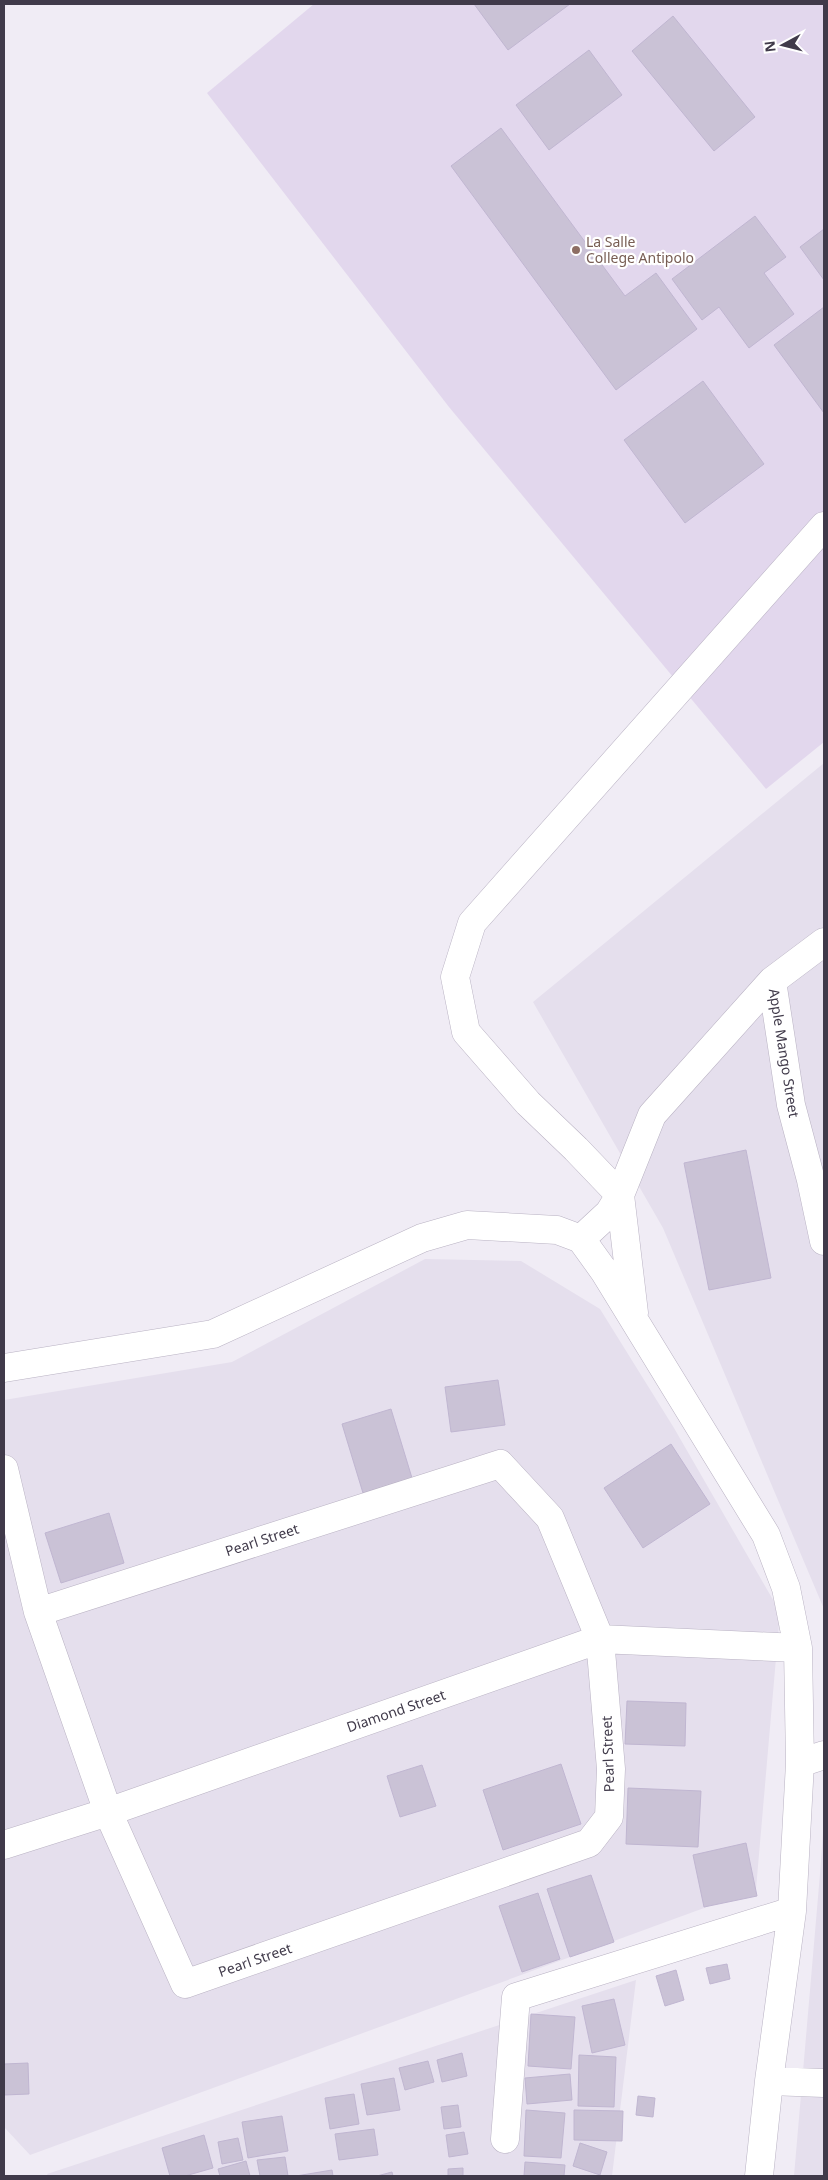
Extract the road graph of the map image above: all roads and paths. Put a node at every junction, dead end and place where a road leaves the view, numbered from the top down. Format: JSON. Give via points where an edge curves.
{"nodes":[{"id":1,"x":824,"y":526,"type":"edge"},
{"id":2,"x":824,"y":942,"type":"edge"},
{"id":3,"x":772,"y":981,"type":"junction"},
{"id":4,"x":620,"y":1195,"type":"junction"},
{"id":5,"x":581,"y":1238,"type":"junction"},
{"id":6,"x":824,"y":1241,"type":"edge"},
{"id":7,"x":636,"y":1325,"type":"junction"},
{"id":8,"x":4,"y":1368,"type":"edge"},
{"id":9,"x":4,"y":1469,"type":"edge"},
{"id":10,"x":38,"y":1612,"type":"junction"},
{"id":11,"x":600,"y":1639,"type":"junction"},
{"id":12,"x":798,"y":1648,"type":"junction"},
{"id":13,"x":812,"y":1759,"type":"edge"},
{"id":14,"x":108,"y":1812,"type":"junction"},
{"id":15,"x":4,"y":1845,"type":"edge"},
{"id":16,"x":792,"y":1911,"type":"junction"},
{"id":17,"x":769,"y":2081,"type":"junction"},
{"id":18,"x":824,"y":2084,"type":"edge"},
{"id":19,"x":505,"y":2139,"type":"dead end"},
{"id":20,"x":759,"y":2176,"type":"edge"}],
"edges":[{"from":1,"to":4,"type":"street","via":[[472,923],[455,977],[466,1032],[528,1103]]},
{"from":2,"to":3,"type":"street"},
{"from":3,"to":4,"type":"street","via":[[652,1114]]},
{"from":3,"to":6,"type":"street","name":"Apple Mango Street","via":[[790,1105],[812,1180]]},
{"from":4,"to":5,"type":"street","via":[[609,1213]]},
{"from":4,"to":7,"type":"street"},
{"from":5,"to":7,"type":"street"},
{"from":5,"to":8,"type":"street","via":[[557,1230],[467,1225],[422,1238],[213,1334]]},
{"from":7,"to":12,"type":"street","via":[[766,1535],[786,1588]]},
{"from":9,"to":10,"type":"street","name":"Pearl Street"},
{"from":10,"to":11,"type":"street","name":"Pearl Street","via":[[500,1464],[550,1518]]},
{"from":10,"to":14,"type":"street","name":"Pearl Street"},
{"from":11,"to":12,"type":"street","name":"Diamond Street"},
{"from":11,"to":14,"type":"street","name":"Diamond Street"},
{"from":11,"to":14,"type":"street","name":"Pearl Street","via":[[611,1770],[609,1816],[589,1843],[570,1850],[185,1984]]},
{"from":12,"to":13,"type":"street"},
{"from":13,"to":16,"type":"street"},
{"from":14,"to":15,"type":"street","name":"Diamond Street"},
{"from":16,"to":17,"type":"street"},
{"from":16,"to":19,"type":"street","via":[[516,1997]]},
{"from":17,"to":18,"type":"street"},
{"from":17,"to":20,"type":"street"}]}
